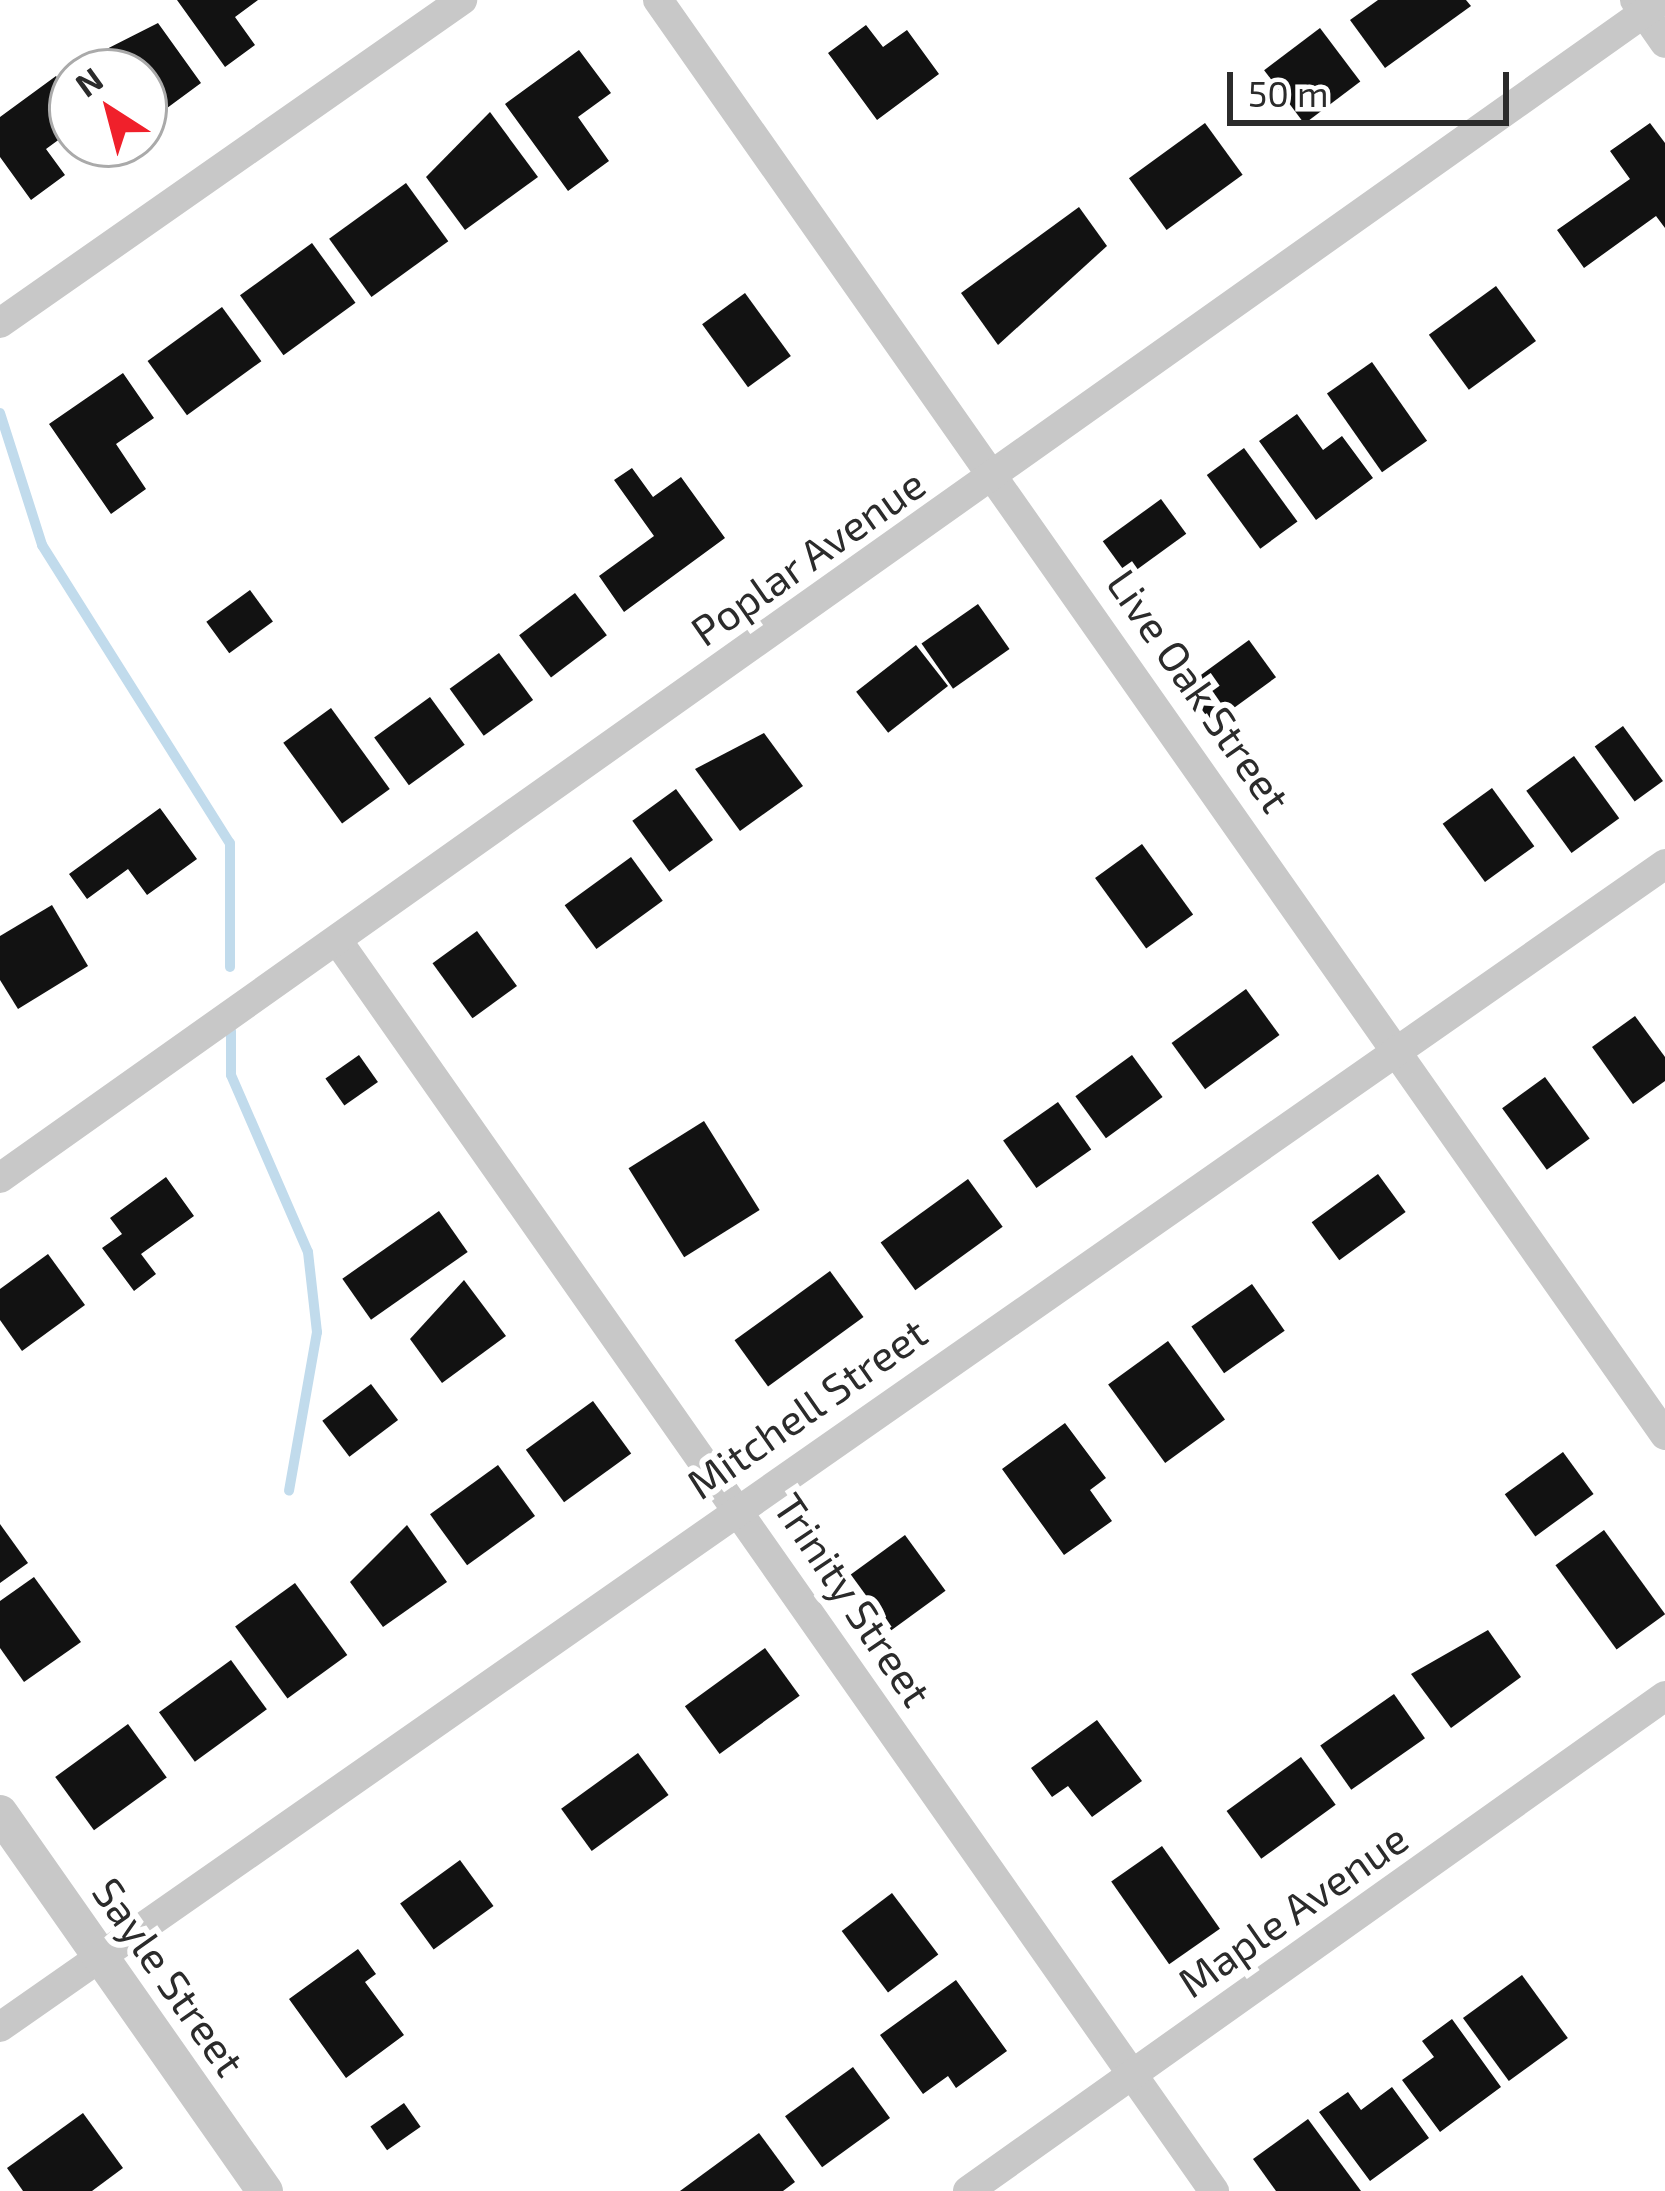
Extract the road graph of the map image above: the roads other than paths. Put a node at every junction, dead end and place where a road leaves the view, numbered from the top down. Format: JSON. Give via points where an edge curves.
{"nodes":[{"id":1,"x":462,"y":0,"type":"edge"},
{"id":2,"x":658,"y":0,"type":"edge"},
{"id":3,"x":1647,"y":4,"type":"edge"},
{"id":4,"x":1665,"y":43,"type":"edge"},
{"id":5,"x":0,"y":323,"type":"edge"},
{"id":6,"x":996,"y":474,"type":"junction"},
{"id":7,"x":1665,"y":864,"type":"edge"},
{"id":8,"x":337,"y":940,"type":"junction"},
{"id":9,"x":1398,"y":1046,"type":"junction"},
{"id":10,"x":0,"y":1178,"type":"edge"},
{"id":11,"x":1665,"y":1435,"type":"edge"},
{"id":12,"x":738,"y":1504,"type":"junction"},
{"id":13,"x":1665,"y":1696,"type":"edge"},
{"id":14,"x":0,"y":1813,"type":"edge"},
{"id":15,"x":100,"y":1955,"type":"junction"},
{"id":16,"x":0,"y":2027,"type":"edge"},
{"id":17,"x":1132,"y":2074,"type":"junction"},
{"id":18,"x":265,"y":2191,"type":"edge"},
{"id":19,"x":968,"y":2191,"type":"edge"},
{"id":20,"x":1214,"y":2191,"type":"edge"}],
"edges":[{"from":1,"to":5,"type":"street"},
{"from":2,"to":6,"type":"street","name":"Live Oak Street"},
{"from":3,"to":4,"type":"street"},
{"from":3,"to":6,"type":"street","name":"Poplar Avenue"},
{"from":6,"to":8,"type":"street","name":"Poplar Avenue"},
{"from":6,"to":9,"type":"street","name":"Live Oak Street"},
{"from":7,"to":9,"type":"street","name":"Mitchell Street"},
{"from":8,"to":10,"type":"street","name":"Poplar Avenue"},
{"from":8,"to":12,"type":"street","name":"Trinity Street"},
{"from":9,"to":11,"type":"street","name":"Live Oak Street"},
{"from":9,"to":12,"type":"street","name":"Mitchell Street"},
{"from":12,"to":15,"type":"street","name":"Mitchell Street"},
{"from":12,"to":17,"type":"street","name":"Trinity Street"},
{"from":13,"to":17,"type":"street","name":"Maple Avenue"},
{"from":14,"to":15,"type":"street","name":"Sayle Street"},
{"from":15,"to":16,"type":"street","name":"Mitchell Street"},
{"from":15,"to":18,"type":"street","name":"Sayle Street"},
{"from":17,"to":19,"type":"street","name":"Maple Avenue"},
{"from":17,"to":20,"type":"street","name":"Trinity Street"}]}
